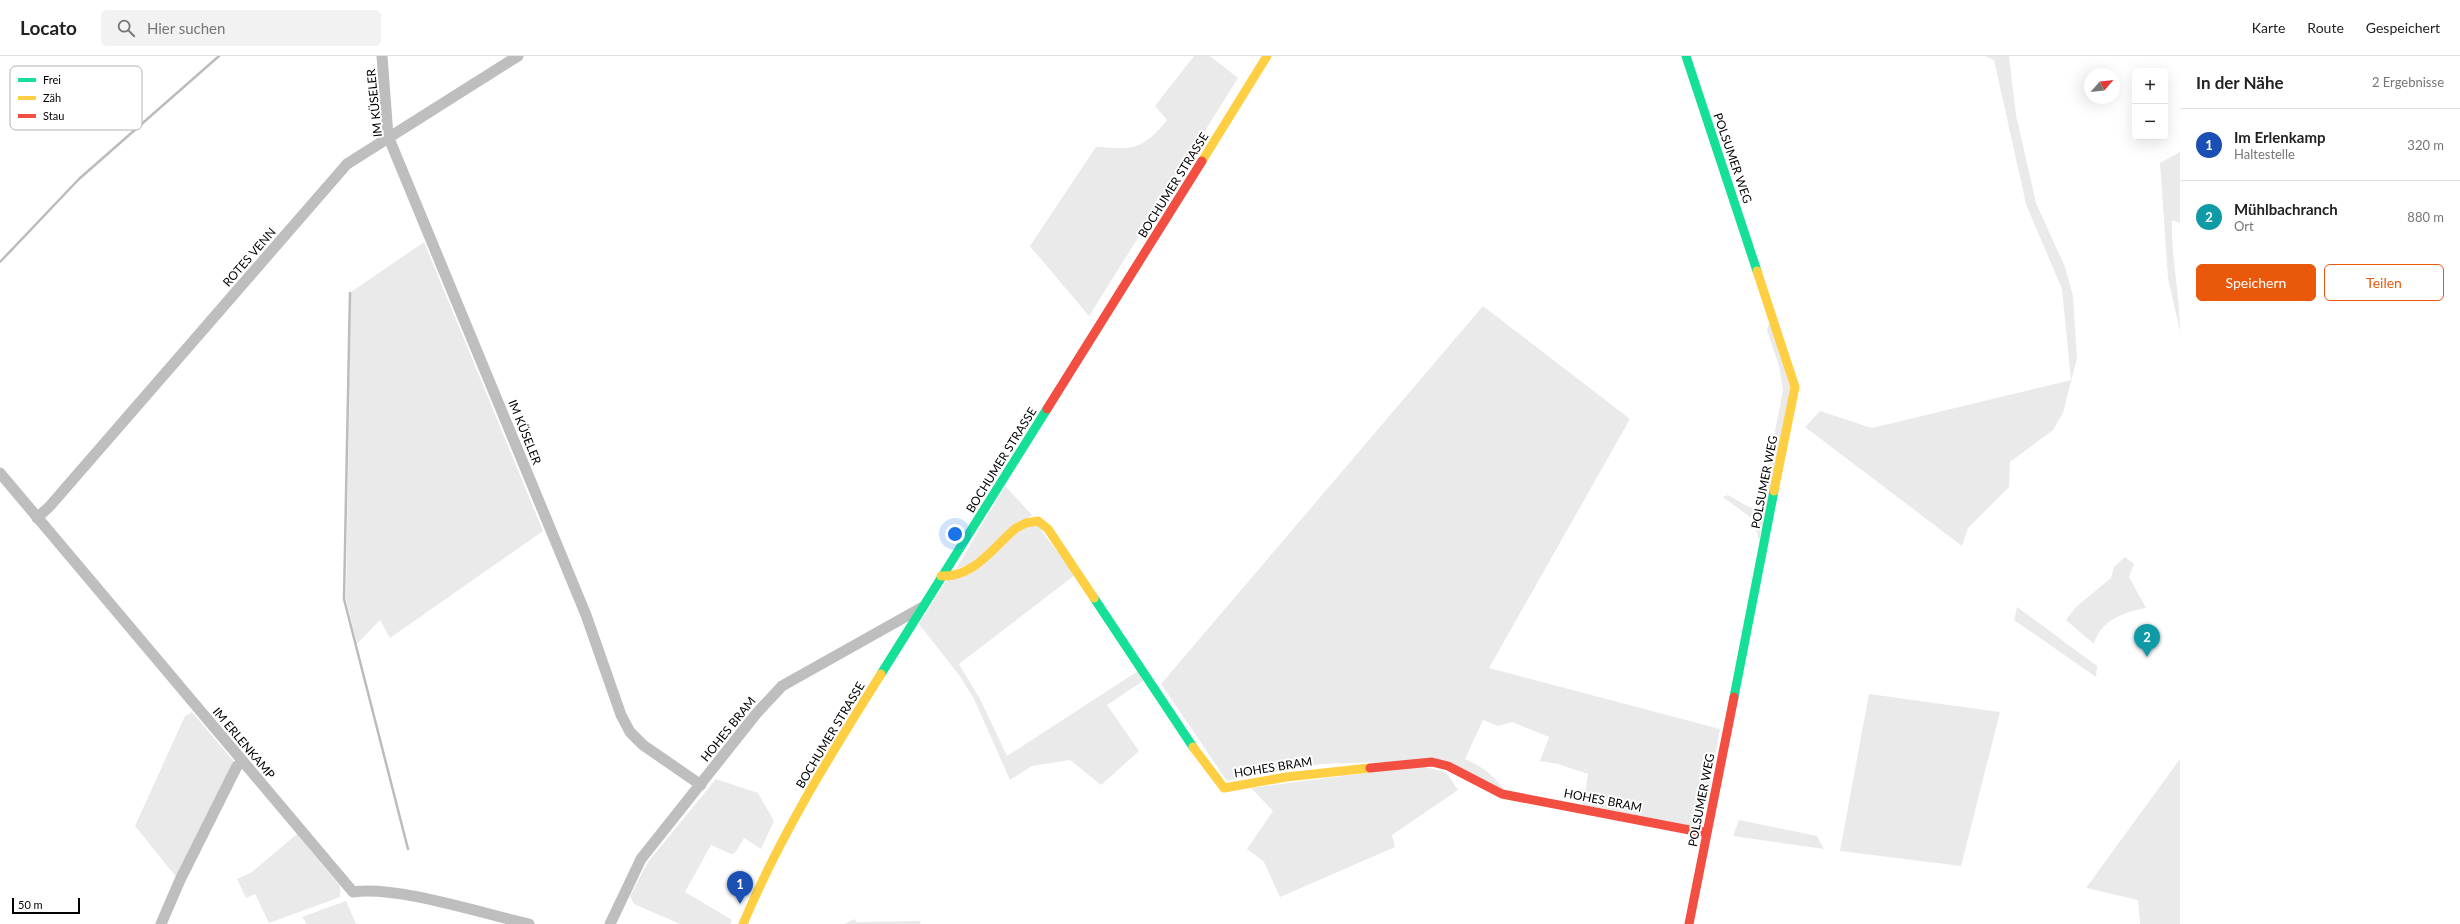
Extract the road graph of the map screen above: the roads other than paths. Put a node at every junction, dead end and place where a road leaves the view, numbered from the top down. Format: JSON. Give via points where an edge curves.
{"nodes":[{"id":1,"x":382,"y":56,"type":"edge"},
{"id":2,"x":518,"y":56,"type":"edge"},
{"id":3,"x":1268,"y":56,"type":"edge"},
{"id":4,"x":1686,"y":56,"type":"edge"},
{"id":5,"x":388,"y":136,"type":"junction"},
{"id":6,"x":0,"y":473,"type":"edge"},
{"id":7,"x":38,"y":518,"type":"junction"},
{"id":8,"x":942,"y":576,"type":"junction"},
{"id":9,"x":922,"y":608,"type":"junction"},
{"id":10,"x":243,"y":762,"type":"junction"},
{"id":11,"x":701,"y":785,"type":"junction"},
{"id":12,"x":1707,"y":831,"type":"junction"},
{"id":13,"x":161,"y":924,"type":"edge"},
{"id":14,"x":529,"y":924,"type":"edge"},
{"id":15,"x":610,"y":924,"type":"edge"},
{"id":16,"x":743,"y":924,"type":"edge"},
{"id":17,"x":1689,"y":924,"type":"edge"}],
"edges":[{"from":1,"to":5,"type":"street","name":"IM KÜSELER"},
{"from":2,"to":5,"type":"street","name":"ROTES VENN"},
{"from":3,"to":8,"type":"street","name":"BOCHUMER STRASSE"},
{"from":4,"to":12,"type":"street","name":"POLSUMER WEG","via":[[1795,387]]},
{"from":5,"to":7,"type":"street","name":"ROTES VENN","via":[[347,164]]},
{"from":5,"to":11,"type":"street","name":"IM KÜSELER","via":[[586,615],[620,715],[630,732],[643,745]]},
{"from":6,"to":7,"type":"street","name":"IM ERLENKAMP"},
{"from":7,"to":10,"type":"street","name":"IM ERLENKAMP"},
{"from":8,"to":9,"type":"street","name":"BOCHUMER STRASSE"},
{"from":8,"to":12,"type":"street","name":"HOHES BRAM","via":[[947,578],[973,567],[1025,523],[1038,521],[1048,529],[1195,750],[1224,788],[1286,777],[1432,762],[1448,766],[1502,794],[1700,832]]},
{"from":9,"to":11,"type":"street","name":"HOHES BRAM","via":[[782,686],[756,714]]},
{"from":9,"to":16,"type":"street","name":"BOCHUMER STRASSE","via":[[812,785],[760,884]]},
{"from":10,"to":13,"type":"street","via":[[237,766]]},
{"from":10,"to":14,"type":"street","name":"IM ERLENKAMP","via":[[353,892],[366,890],[415,897]]},
{"from":11,"to":15,"type":"street","name":"HOHES BRAM","via":[[641,859]]},
{"from":12,"to":17,"type":"street","name":"POLSUMER WEG"}]}
